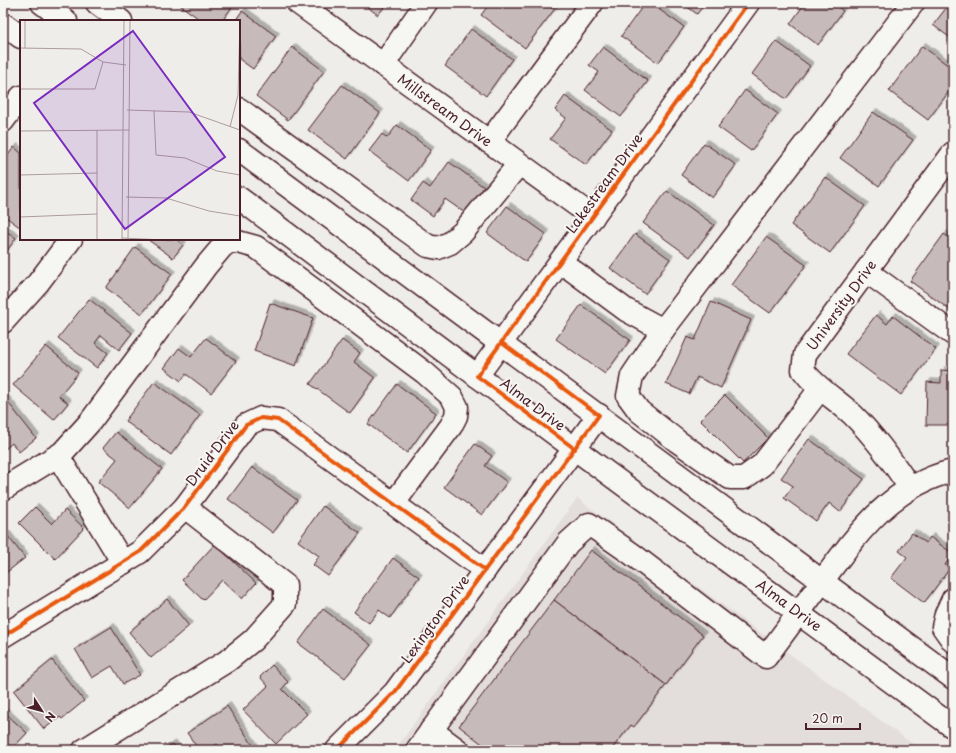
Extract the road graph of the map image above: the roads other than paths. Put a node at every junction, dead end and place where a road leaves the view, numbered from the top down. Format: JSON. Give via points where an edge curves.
{"nodes":[{"id":1,"x":42,"y":3,"type":"edge"},
{"id":2,"x":97,"y":3,"type":"edge"},
{"id":3,"x":298,"y":3,"type":"edge"},
{"id":4,"x":426,"y":3,"type":"edge"},
{"id":5,"x":592,"y":3,"type":"edge"},
{"id":6,"x":748,"y":3,"type":"edge"},
{"id":7,"x":913,"y":3,"type":"edge"},
{"id":8,"x":65,"y":20,"type":"edge"},
{"id":9,"x":120,"y":20,"type":"edge"},
{"id":10,"x":3,"y":24,"type":"edge"},
{"id":11,"x":20,"y":36,"type":"edge"},
{"id":12,"x":382,"y":65,"type":"junction"},
{"id":13,"x":20,"y":98,"type":"edge"},
{"id":14,"x":240,"y":110,"type":"edge"},
{"id":15,"x":3,"y":121,"type":"edge"},
{"id":16,"x":489,"y":142,"type":"junction"},
{"id":17,"x":240,"y":151,"type":"edge"},
{"id":18,"x":953,"y":153,"type":"edge"},
{"id":19,"x":519,"y":164,"type":"junction"},
{"id":20,"x":240,"y":199,"type":"edge"},
{"id":21,"x":593,"y":217,"type":"junction"},
{"id":22,"x":70,"y":240,"type":"edge"},
{"id":23,"x":561,"y":262,"type":"junction"},
{"id":24,"x":866,"y":271,"type":"junction"},
{"id":25,"x":3,"y":322,"type":"edge"},
{"id":26,"x":663,"y":330,"type":"junction"},
{"id":27,"x":953,"y":334,"type":"edge"},
{"id":28,"x":502,"y":343,"type":"junction"},
{"id":29,"x":477,"y":376,"type":"junction"},
{"id":30,"x":820,"y":388,"type":"junction"},
{"id":31,"x":599,"y":415,"type":"junction"},
{"id":32,"x":575,"y":449,"type":"junction"},
{"id":33,"x":58,"y":456,"type":"junction"},
{"id":34,"x":953,"y":471,"type":"edge"},
{"id":35,"x":910,"y":488,"type":"junction"},
{"id":36,"x":3,"y":489,"type":"edge"},
{"id":37,"x":394,"y":504,"type":"junction"},
{"id":38,"x":185,"y":507,"type":"junction"},
{"id":39,"x":123,"y":563,"type":"junction"},
{"id":40,"x":484,"y":570,"type":"junction"},
{"id":41,"x":823,"y":581,"type":"junction"},
{"id":42,"x":953,"y":599,"type":"edge"},
{"id":43,"x":799,"y":612,"type":"junction"},
{"id":44,"x":3,"y":636,"type":"edge"},
{"id":45,"x":953,"y":641,"type":"edge"},
{"id":46,"x":953,"y":678,"type":"edge"},
{"id":47,"x":953,"y":727,"type":"edge"},
{"id":48,"x":431,"y":730,"type":"junction"},
{"id":49,"x":84,"y":750,"type":"edge"},
{"id":50,"x":337,"y":750,"type":"edge"},
{"id":51,"x":417,"y":750,"type":"edge"},
{"id":52,"x":458,"y":750,"type":"edge"}],
"edges":[{"from":1,"to":8,"type":"street"},
{"from":2,"to":9,"type":"street"},
{"from":3,"to":12,"type":"street","name":"Millstream Drive"},
{"from":4,"to":12,"type":"street"},
{"from":5,"to":16,"type":"street"},
{"from":6,"to":21,"type":"street","name":"Lakestream Drive"},
{"from":7,"to":26,"type":"street"},
{"from":10,"to":11,"type":"street"},
{"from":12,"to":16,"type":"street","name":"Millstream Drive"},
{"from":13,"to":15,"type":"street"},
{"from":14,"to":19,"type":"street","via":[[428,246],[438,248],[450,243],[463,232]]},
{"from":16,"to":19,"type":"street","name":"Millstream Drive"},
{"from":17,"to":28,"type":"street"},
{"from":18,"to":24,"type":"street","name":"University Drive"},
{"from":19,"to":21,"type":"street","name":"Millstream Drive"},
{"from":20,"to":29,"type":"street","name":"Alma Drive"},
{"from":21,"to":23,"type":"street","name":"Lakestream Drive"},
{"from":22,"to":25,"type":"street","via":[[38,283]]},
{"from":23,"to":26,"type":"street","via":[[626,310]]},
{"from":23,"to":28,"type":"street","name":"Lakestream Drive"},
{"from":24,"to":27,"type":"street"},
{"from":24,"to":30,"type":"street","name":"University Drive","via":[[804,354],[803,370],[812,383]]},
{"from":26,"to":30,"type":"street","via":[[632,376],[628,396],[644,415],[730,478],[744,478],[762,466]]},
{"from":28,"to":29,"type":"street","name":"Lakestream Drive"},
{"from":28,"to":31,"type":"street"},
{"from":29,"to":32,"type":"street","name":"Alma Drive"},
{"from":30,"to":35,"type":"street","name":"University Drive","via":[[869,433]]},
{"from":31,"to":32,"type":"street","name":"Lexington Drive"},
{"from":31,"to":41,"type":"street"},
{"from":32,"to":40,"type":"street","name":"Lexington Drive"},
{"from":32,"to":43,"type":"street","name":"Alma Drive"},
{"from":33,"to":36,"type":"street"},
{"from":33,"to":37,"type":"street","via":[[90,422],[222,247],[231,240],[240,241],[256,247],[425,373],[452,397],[457,407],[456,416],[439,444]]},
{"from":33,"to":39,"type":"street"},
{"from":34,"to":35,"type":"street"},
{"from":35,"to":41,"type":"street","via":[[883,507],[856,535]]},
{"from":37,"to":38,"type":"street","name":"Druid Drive","via":[[278,420],[261,418],[246,425]]},
{"from":37,"to":40,"type":"street","name":"Druid Drive"},
{"from":38,"to":39,"type":"street","name":"Druid Drive","via":[[140,552]]},
{"from":38,"to":49,"type":"street","via":[[285,585],[286,604],[253,640],[227,661]]},
{"from":39,"to":44,"type":"street","name":"Druid Drive"},
{"from":40,"to":50,"type":"street","name":"Lexington Drive","via":[[395,692]]},
{"from":41,"to":43,"type":"street"},
{"from":41,"to":46,"type":"street"},
{"from":42,"to":45,"type":"street","via":[[943,627]]},
{"from":43,"to":47,"type":"street","name":"Alma Drive"},
{"from":43,"to":48,"type":"street","via":[[766,656],[589,524],[568,543]]},
{"from":48,"to":51,"type":"street"},
{"from":48,"to":52,"type":"street"}]}
